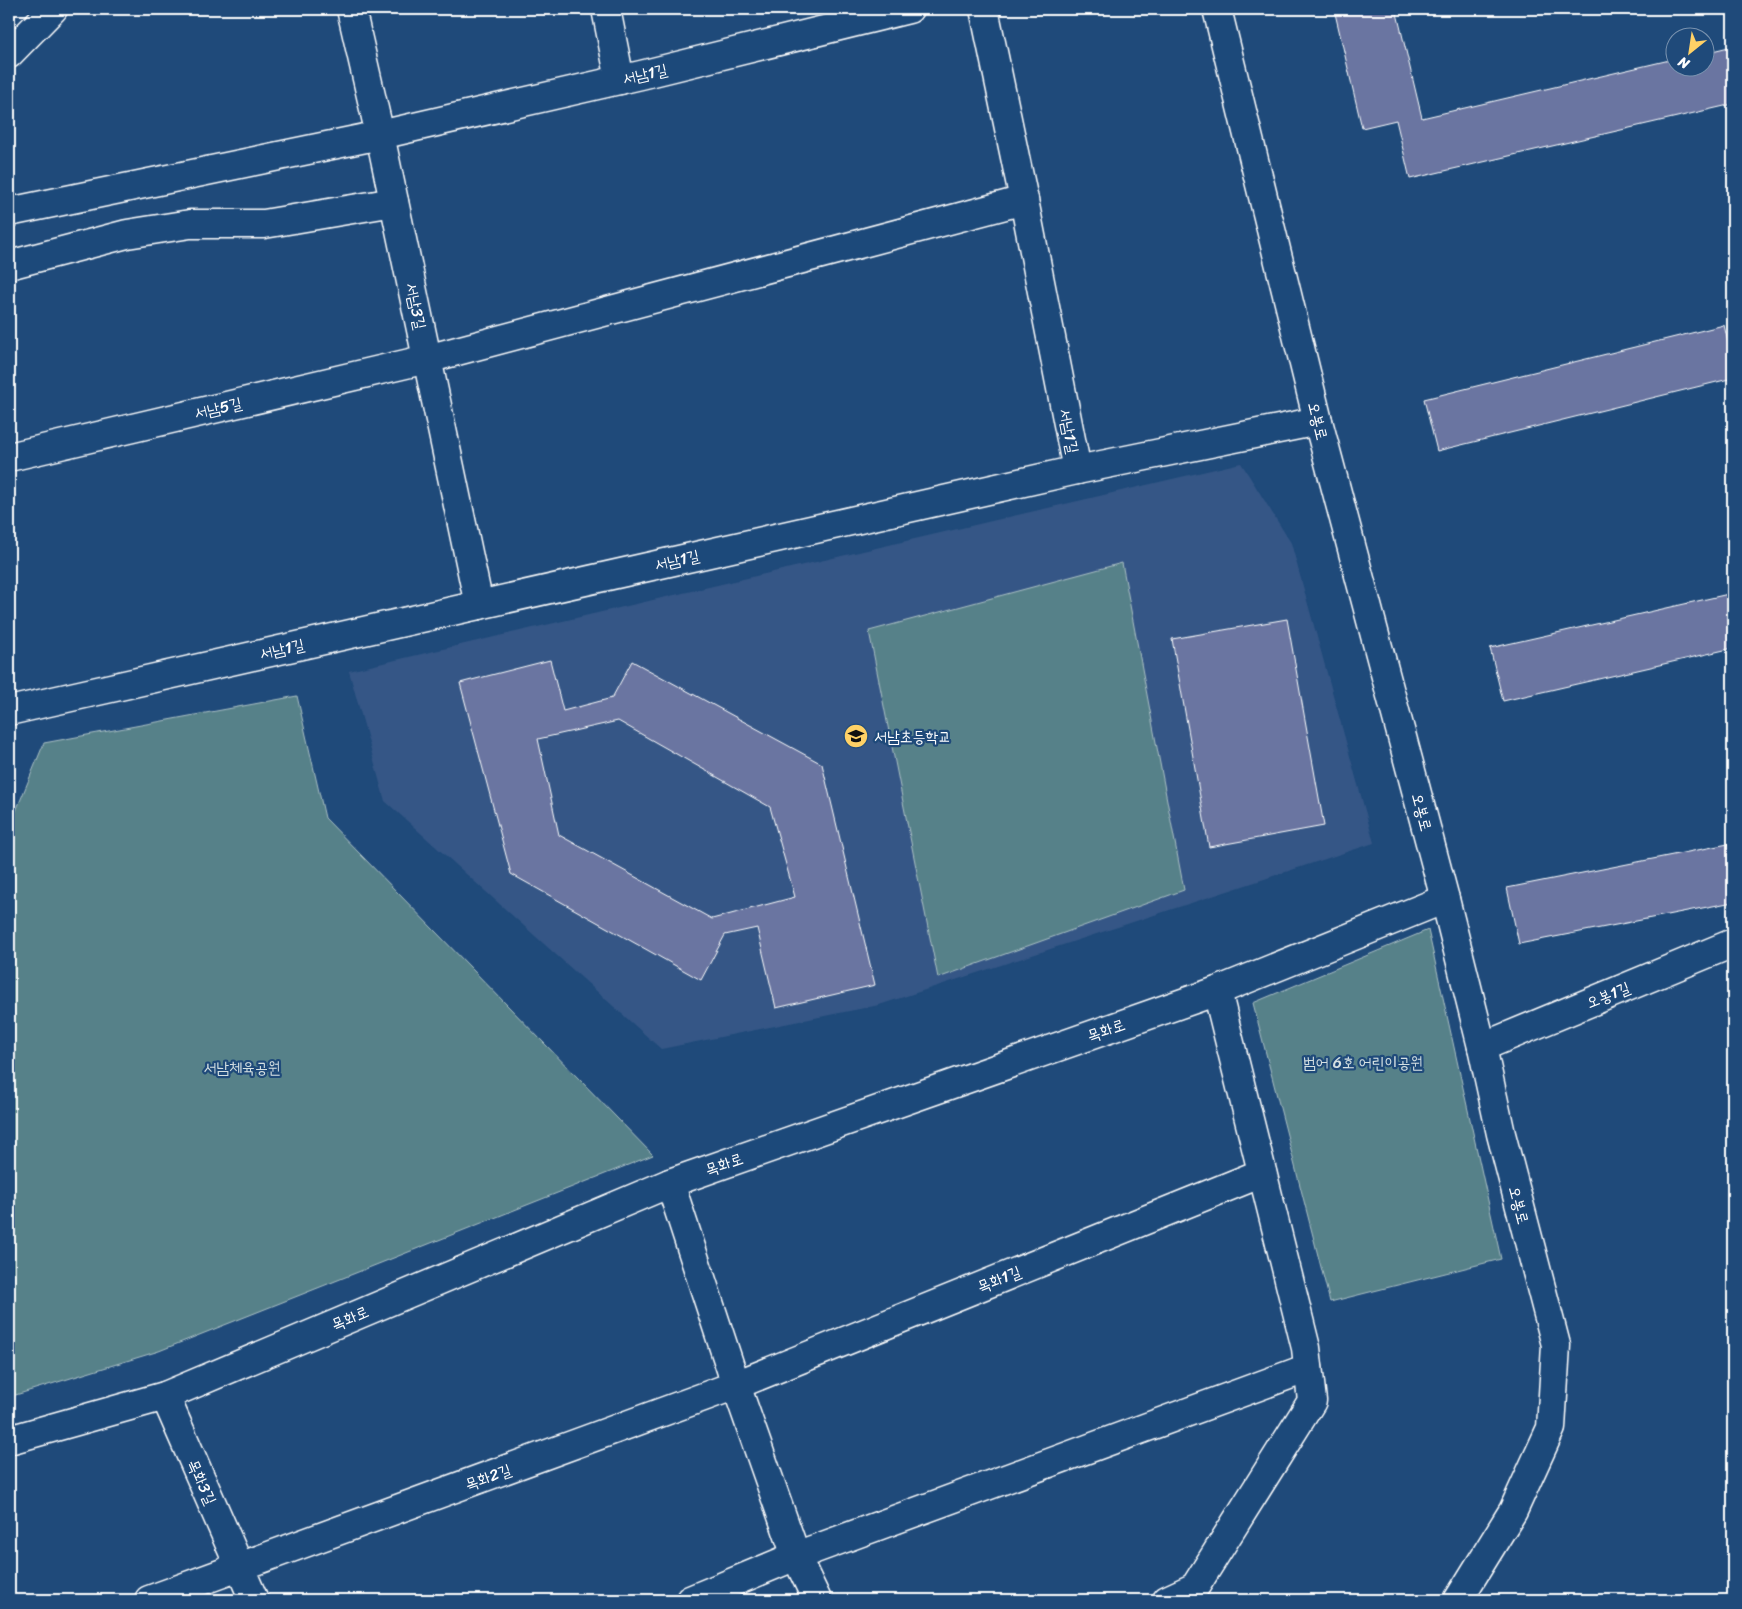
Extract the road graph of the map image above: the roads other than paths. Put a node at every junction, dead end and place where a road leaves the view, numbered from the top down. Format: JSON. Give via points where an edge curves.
{"nodes":[{"id":1,"x":53,"y":9,"type":"edge"},
{"id":2,"x":351,"y":9,"type":"edge"},
{"id":3,"x":606,"y":9,"type":"edge"},
{"id":4,"x":909,"y":9,"type":"edge"},
{"id":5,"x":984,"y":9,"type":"edge"},
{"id":6,"x":1217,"y":9,"type":"edge"},
{"id":7,"x":9,"y":54,"type":"edge"},
{"id":8,"x":620,"y":80,"type":"junction"},
{"id":9,"x":380,"y":136,"type":"junction"},
{"id":10,"x":1024,"y":200,"type":"junction"},
{"id":11,"x":394,"y":202,"type":"junction"},
{"id":12,"x":9,"y":212,"type":"edge"},
{"id":13,"x":9,"y":265,"type":"edge"},
{"id":14,"x":427,"y":359,"type":"junction"},
{"id":15,"x":1318,"y":421,"type":"junction"},
{"id":16,"x":9,"y":456,"type":"edge"},
{"id":17,"x":1077,"y":470,"type":"junction"},
{"id":18,"x":479,"y":605,"type":"junction"},
{"id":19,"x":9,"y":711,"type":"edge"},
{"id":20,"x":1445,"y":899,"type":"junction"},
{"id":21,"x":1733,"y":943,"type":"edge"},
{"id":22,"x":1217,"y":991,"type":"junction"},
{"id":23,"x":1482,"y":1047,"type":"junction"},
{"id":24,"x":1262,"y":1173,"type":"junction"},
{"id":25,"x":670,"y":1183,"type":"junction"},
{"id":26,"x":1308,"y":1368,"type":"junction"},
{"id":27,"x":736,"y":1385,"type":"junction"},
{"id":28,"x":165,"y":1396,"type":"junction"},
{"id":29,"x":9,"y":1440,"type":"edge"},
{"id":30,"x":796,"y":1556,"type":"junction"},
{"id":31,"x":240,"y":1568,"type":"junction"},
{"id":32,"x":149,"y":1600,"type":"edge"},
{"id":33,"x":254,"y":1600,"type":"edge"},
{"id":34,"x":690,"y":1600,"type":"edge"},
{"id":35,"x":817,"y":1600,"type":"edge"},
{"id":36,"x":1167,"y":1600,"type":"edge"},
{"id":37,"x":1458,"y":1600,"type":"edge"}],
"edges":[{"from":1,"to":7,"type":"street"},
{"from":2,"to":9,"type":"street","name":"서남3길"},
{"from":3,"to":8,"type":"street"},
{"from":4,"to":8,"type":"street","name":"서남1길"},
{"from":5,"to":10,"type":"street","name":"서남1길"},
{"from":6,"to":15,"type":"street","name":"오봉로"},
{"from":8,"to":9,"type":"street","name":"서남1길"},
{"from":9,"to":11,"type":"street","name":"서남3길"},
{"from":9,"to":12,"type":"street"},
{"from":10,"to":14,"type":"street"},
{"from":10,"to":17,"type":"street","name":"서남1길"},
{"from":11,"to":13,"type":"street","via":[[264,224],[190,224],[127,234]]},
{"from":11,"to":14,"type":"street","name":"서남3길"},
{"from":14,"to":16,"type":"street","name":"서남5길"},
{"from":14,"to":18,"type":"street","name":"서남3길"},
{"from":15,"to":17,"type":"street"},
{"from":15,"to":20,"type":"street","name":"오봉로"},
{"from":17,"to":18,"type":"street","name":"서남1길"},
{"from":18,"to":19,"type":"street","name":"서남1길"},
{"from":20,"to":22,"type":"street","name":"목화로"},
{"from":20,"to":23,"type":"street","name":"오봉로"},
{"from":21,"to":23,"type":"street","name":"오봉1길"},
{"from":22,"to":24,"type":"street"},
{"from":22,"to":25,"type":"street","name":"목화로"},
{"from":23,"to":37,"type":"street","name":"오봉로","via":[[1500,1134],[1556,1344],[1551,1428],[1513,1511]]},
{"from":24,"to":26,"type":"street","via":[[1306,1348]]},
{"from":24,"to":27,"type":"street","name":"목화1길"},
{"from":25,"to":27,"type":"street"},
{"from":25,"to":28,"type":"street","name":"목화로"},
{"from":26,"to":30,"type":"street"},
{"from":26,"to":36,"type":"street","via":[[1312,1401],[1195,1588]]},
{"from":27,"to":30,"type":"street"},
{"from":27,"to":31,"type":"street","name":"목화2길"},
{"from":28,"to":29,"type":"street","name":"목화로"},
{"from":28,"to":31,"type":"street","name":"목화3길"},
{"from":30,"to":34,"type":"street"},
{"from":30,"to":35,"type":"street"},
{"from":31,"to":32,"type":"street"},
{"from":31,"to":33,"type":"street","name":"목화3길"}]}
